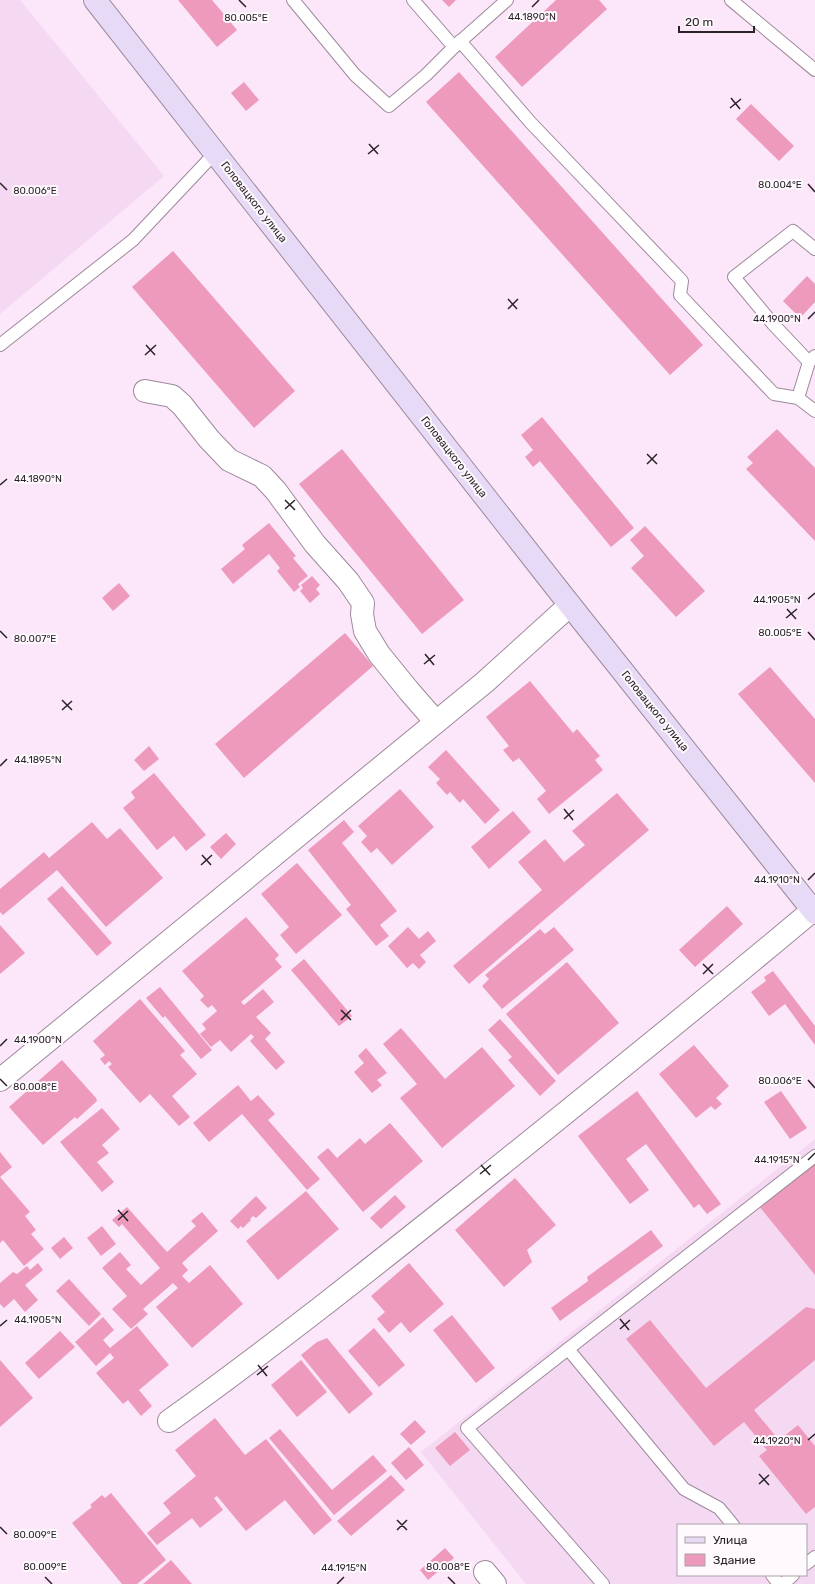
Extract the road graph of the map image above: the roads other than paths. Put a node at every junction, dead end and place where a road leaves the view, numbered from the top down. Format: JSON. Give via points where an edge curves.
{"nodes":[{"id":1,"x":95,"y":0,"type":"edge"},
{"id":2,"x":293,"y":0,"type":"edge"},
{"id":3,"x":413,"y":0,"type":"edge"},
{"id":4,"x":507,"y":0,"type":"edge"},
{"id":5,"x":731,"y":0,"type":"edge"},
{"id":6,"x":457,"y":44,"type":"junction"},
{"id":7,"x":815,"y":70,"type":"edge"},
{"id":8,"x":215,"y":153,"type":"junction"},
{"id":9,"x":815,"y":249,"type":"edge"},
{"id":10,"x":0,"y":345,"type":"edge"},
{"id":11,"x":812,"y":359,"type":"edge"},
{"id":12,"x":146,"y":391,"type":"dead end"},
{"id":13,"x":798,"y":398,"type":"junction"},
{"id":14,"x":815,"y":411,"type":"edge"},
{"id":15,"x":570,"y":605,"type":"junction"},
{"id":16,"x":436,"y":722,"type":"junction"},
{"id":17,"x":814,"y":911,"type":"edge"},
{"id":18,"x":0,"y":1080,"type":"edge"},
{"id":19,"x":815,"y":1156,"type":"edge"},
{"id":20,"x":568,"y":1349,"type":"junction"},
{"id":21,"x":169,"y":1421,"type":"dead end"},
{"id":22,"x":732,"y":1524,"type":"edge"},
{"id":23,"x":815,"y":1557,"type":"edge"},
{"id":24,"x":807,"y":1563,"type":"edge"},
{"id":25,"x":773,"y":1576,"type":"edge"},
{"id":26,"x":792,"y":1576,"type":"edge"},
{"id":27,"x":603,"y":1584,"type":"edge"},
{"id":28,"x":781,"y":1584,"type":"edge"}],
"edges":[{"from":1,"to":8,"type":"main road","name":"Головацкого улица"},
{"from":2,"to":6,"type":"lane","via":[[355,75],[389,106],[426,75]]},
{"from":3,"to":6,"type":"lane"},
{"from":4,"to":6,"type":"lane"},
{"from":5,"to":7,"type":"lane"},
{"from":6,"to":13,"type":"lane","via":[[682,281],[680,295],[774,394]]},
{"from":8,"to":10,"type":"lane","via":[[133,240]]},
{"from":8,"to":15,"type":"main road","name":"Головацкого улица"},
{"from":9,"to":11,"type":"lane","via":[[793,231],[734,277],[773,324]]},
{"from":11,"to":13,"type":"lane"},
{"from":12,"to":16,"type":"street","via":[[172,396],[229,460],[262,476],[276,491],[363,602],[365,631],[379,654]]},
{"from":13,"to":14,"type":"lane"},
{"from":15,"to":16,"type":"street","via":[[485,682]]},
{"from":15,"to":17,"type":"main road","name":"Головацкого улица"},
{"from":16,"to":18,"type":"street"},
{"from":17,"to":21,"type":"street","via":[[363,1275]]},
{"from":19,"to":20,"type":"lane"},
{"from":20,"to":22,"type":"lane","via":[[684,1489],[719,1508]]},
{"from":20,"to":27,"type":"lane","via":[[467,1428]]},
{"from":23,"to":24,"type":"lane"},
{"from":25,"to":28,"type":"lane"},
{"from":26,"to":28,"type":"lane"}]}
